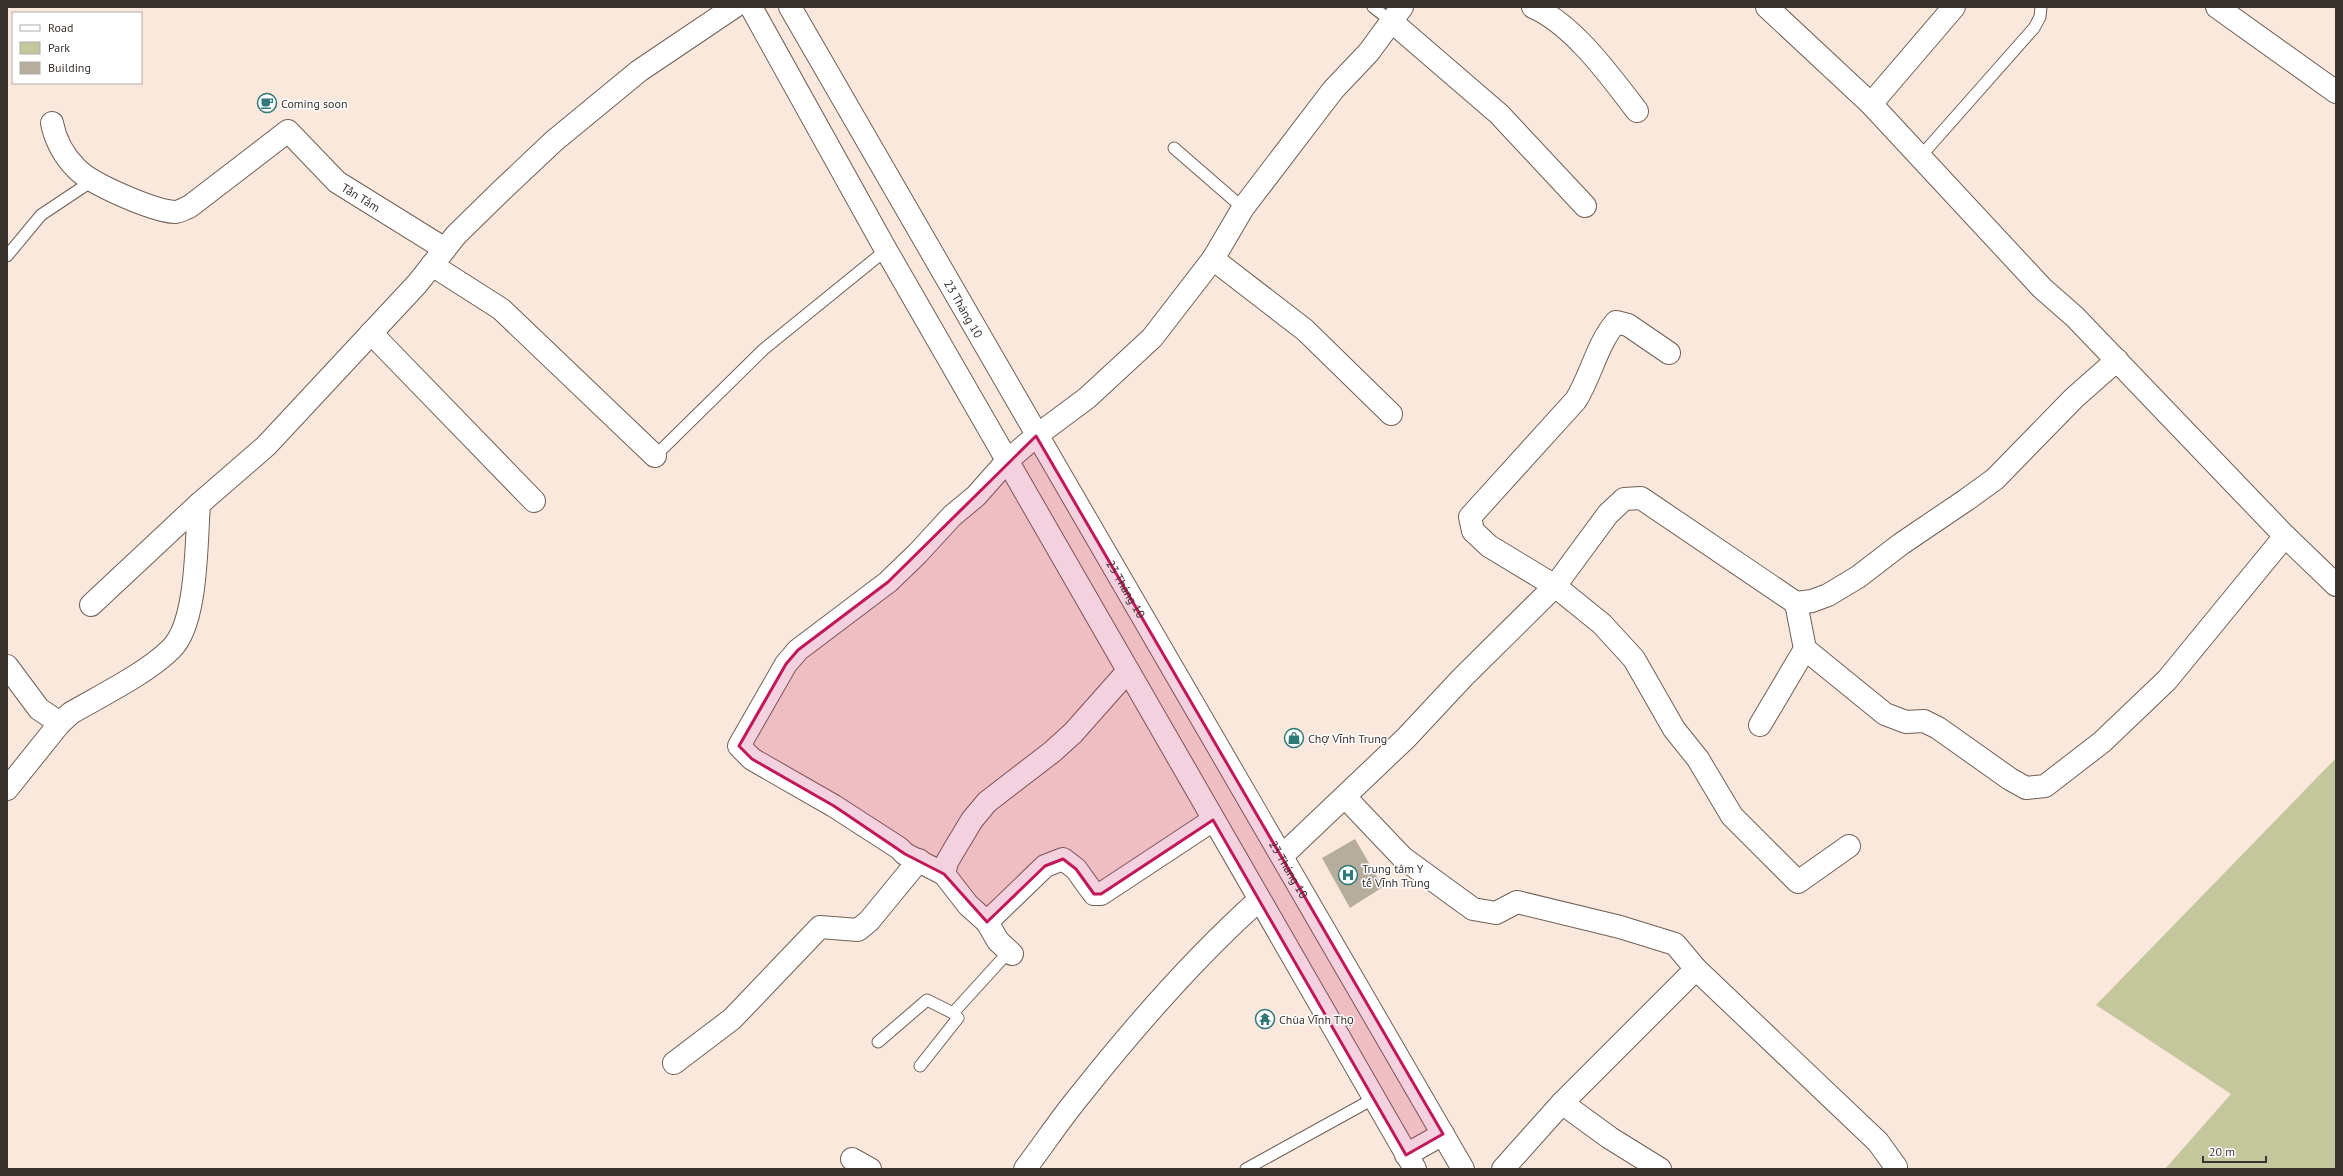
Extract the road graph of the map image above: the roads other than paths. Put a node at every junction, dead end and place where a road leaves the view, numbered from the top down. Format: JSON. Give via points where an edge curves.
{"nodes":[{"id":1,"x":734,"y":7,"type":"edge"},
{"id":2,"x":751,"y":7,"type":"edge"},
{"id":3,"x":790,"y":7,"type":"edge"},
{"id":4,"x":1373,"y":7,"type":"edge"},
{"id":5,"x":1533,"y":7,"type":"edge"},
{"id":6,"x":1767,"y":7,"type":"edge"},
{"id":7,"x":1954,"y":7,"type":"edge"},
{"id":8,"x":2041,"y":7,"type":"edge"},
{"id":9,"x":2217,"y":7,"type":"edge"},
{"id":10,"x":1396,"y":14,"type":"edge"},
{"id":11,"x":2336,"y":92,"type":"edge"},
{"id":12,"x":1871,"y":104,"type":"junction"},
{"id":13,"x":1638,"y":111,"type":"dead end"},
{"id":14,"x":52,"y":123,"type":"dead end"},
{"id":15,"x":1174,"y":148,"type":"dead end"},
{"id":16,"x":1920,"y":157,"type":"junction"},
{"id":17,"x":92,"y":181,"type":"junction"},
{"id":18,"x":1585,"y":206,"type":"dead end"},
{"id":19,"x":1243,"y":208,"type":"junction"},
{"id":20,"x":886,"y":250,"type":"junction"},
{"id":21,"x":7,"y":256,"type":"edge"},
{"id":22,"x":439,"y":257,"type":"junction"},
{"id":23,"x":1213,"y":259,"type":"junction"},
{"id":24,"x":371,"y":333,"type":"junction"},
{"id":25,"x":1669,"y":353,"type":"dead end"},
{"id":26,"x":2116,"y":360,"type":"junction"},
{"id":27,"x":1391,"y":414,"type":"dead end"},
{"id":28,"x":1036,"y":436,"type":"junction"},
{"id":29,"x":655,"y":456,"type":"joint"},
{"id":30,"x":1007,"y":461,"type":"junction"},
{"id":31,"x":534,"y":501,"type":"dead end"},
{"id":32,"x":199,"y":504,"type":"junction"},
{"id":33,"x":2285,"y":536,"type":"junction"},
{"id":34,"x":1555,"y":586,"type":"junction"},
{"id":35,"x":2336,"y":586,"type":"edge"},
{"id":36,"x":1796,"y":603,"type":"junction"},
{"id":37,"x":91,"y":605,"type":"dead end"},
{"id":38,"x":1805,"y":649,"type":"junction"},
{"id":39,"x":7,"y":666,"type":"edge"},
{"id":40,"x":1128,"y":671,"type":"junction"},
{"id":41,"x":60,"y":723,"type":"junction"},
{"id":42,"x":1760,"y":725,"type":"dead end"},
{"id":43,"x":7,"y":789,"type":"edge"},
{"id":44,"x":1345,"y":797,"type":"junction"},
{"id":45,"x":1213,"y":820,"type":"junction"},
{"id":46,"x":1849,"y":846,"type":"dead end"},
{"id":47,"x":1282,"y":855,"type":"junction"},
{"id":48,"x":919,"y":860,"type":"junction"},
{"id":49,"x":944,"y":874,"type":"junction"},
{"id":50,"x":1259,"y":900,"type":"junction"},
{"id":51,"x":987,"y":922,"type":"junction"},
{"id":52,"x":1012,"y":954,"type":"joint"},
{"id":53,"x":1696,"y":969,"type":"junction"},
{"id":54,"x":953,"y":1012,"type":"junction"},
{"id":55,"x":878,"y":1042,"type":"dead end"},
{"id":56,"x":674,"y":1063,"type":"dead end"},
{"id":57,"x":920,"y":1066,"type":"dead end"},
{"id":58,"x":1373,"y":1099,"type":"junction"},
{"id":59,"x":1562,"y":1103,"type":"junction"},
{"id":60,"x":1443,"y":1134,"type":"junction"},
{"id":61,"x":1410,"y":1162,"type":"edge"},
{"id":62,"x":1898,"y":1168,"type":"edge"},
{"id":63,"x":1024,"y":1169,"type":"edge"},
{"id":64,"x":1246,"y":1169,"type":"edge"},
{"id":65,"x":1463,"y":1169,"type":"edge"},
{"id":66,"x":1503,"y":1169,"type":"edge"},
{"id":67,"x":1660,"y":1169,"type":"edge"}],
"edges":[{"from":1,"to":22,"type":"street","via":[[640,71],[554,141],[456,235]]},
{"from":2,"to":20,"type":"street"},
{"from":3,"to":28,"type":"street","name":"23 Tháng 10"},
{"from":4,"to":10,"type":"lane"},
{"from":5,"to":13,"type":"street","via":[[1544,12],[1571,34]]},
{"from":6,"to":12,"type":"street"},
{"from":7,"to":12,"type":"street"},
{"from":8,"to":16,"type":"lane","via":[[2040,17],[2034,28]]},
{"from":9,"to":11,"type":"street"},
{"from":10,"to":18,"type":"street","via":[[1499,114]]},
{"from":10,"to":19,"type":"street","via":[[1369,52],[1333,90]]},
{"from":12,"to":16,"type":"street"},
{"from":14,"to":17,"type":"street","via":[[54,135],[66,155],[76,168]]},
{"from":15,"to":19,"type":"lane"},
{"from":16,"to":26,"type":"street","via":[[2042,288],[2075,317]]},
{"from":17,"to":21,"type":"lane","via":[[41,215]]},
{"from":17,"to":22,"type":"street","name":"Tấn Tâm","via":[[161,209],[177,212],[189,207],[288,131],[337,182]]},
{"from":19,"to":23,"type":"street"},
{"from":20,"to":29,"type":"lane","via":[[764,349]]},
{"from":20,"to":30,"type":"street"},
{"from":22,"to":24,"type":"street"},
{"from":22,"to":29,"type":"street","name":"Tấn Tâm","via":[[501,309]]},
{"from":23,"to":27,"type":"street","via":[[1304,330]]},
{"from":23,"to":28,"type":"street","via":[[1152,338],[1087,398]]},
{"from":24,"to":31,"type":"street"},
{"from":24,"to":32,"type":"street","via":[[266,446]]},
{"from":25,"to":34,"type":"street","via":[[1628,325],[1616,322],[1608,331],[1576,400],[1470,517],[1473,531],[1489,546]]},
{"from":26,"to":33,"type":"street"},
{"from":26,"to":36,"type":"street","via":[[2074,398],[1995,479],[1858,577],[1828,595]]},
{"from":28,"to":30,"type":"street"},
{"from":28,"to":47,"type":"street","name":"23 Tháng 10"},
{"from":30,"to":40,"type":"street"},
{"from":30,"to":48,"type":"street","via":[[976,496],[952,516],[888,582],[798,650],[786,664],[740,746],[752,759],[834,806]]},
{"from":32,"to":37,"type":"street"},
{"from":32,"to":41,"type":"street","via":[[194,588],[182,632],[176,643],[154,663],[71,713]]},
{"from":33,"to":35,"type":"street"},
{"from":33,"to":38,"type":"street","via":[[2167,680],[2102,742],[2045,786],[2026,788],[1924,721],[1906,722],[1885,714]]},
{"from":34,"to":36,"type":"street","via":[[1608,514],[1624,499],[1641,498]]},
{"from":34,"to":44,"type":"street"},
{"from":34,"to":46,"type":"street","via":[[1602,624],[1634,659],[1674,729],[1698,759],[1732,816],[1798,882]]},
{"from":36,"to":38,"type":"street"},
{"from":38,"to":42,"type":"street"},
{"from":39,"to":41,"type":"street","via":[[39,709]]},
{"from":40,"to":45,"type":"street"},
{"from":40,"to":49,"type":"street","via":[[1052,752],[987,802],[972,820],[954,850]]},
{"from":41,"to":43,"type":"street"},
{"from":44,"to":47,"type":"street"},
{"from":44,"to":53,"type":"street","via":[[1403,858],[1473,909],[1496,913],[1517,902],[1620,927],[1675,944]]},
{"from":45,"to":50,"type":"street"},
{"from":45,"to":51,"type":"street","via":[[1101,894],[1094,894],[1076,869],[1063,859],[1046,866]]},
{"from":47,"to":60,"type":"street","name":"23 Tháng 10"},
{"from":48,"to":49,"type":"street"},
{"from":48,"to":56,"type":"street","via":[[869,921],[858,930],[820,927],[732,1019]]},
{"from":49,"to":51,"type":"street","via":[[968,905]]},
{"from":50,"to":58,"type":"street"},
{"from":50,"to":63,"type":"street","via":[[1232,924],[1136,1029],[1081,1093]]},
{"from":51,"to":52,"type":"street","via":[[998,941]]},
{"from":52,"to":54,"type":"lane","via":[[1003,958]]},
{"from":53,"to":59,"type":"street"},
{"from":53,"to":62,"type":"street","via":[[1878,1142]]},
{"from":54,"to":55,"type":"lane","via":[[927,1000]]},
{"from":54,"to":57,"type":"lane","via":[[958,1018]]},
{"from":58,"to":61,"type":"street"},
{"from":58,"to":64,"type":"lane"},
{"from":59,"to":66,"type":"street"},
{"from":59,"to":67,"type":"street","via":[[1610,1138]]},
{"from":60,"to":61,"type":"street"},
{"from":60,"to":65,"type":"street","name":"23 Tháng 10"}]}
